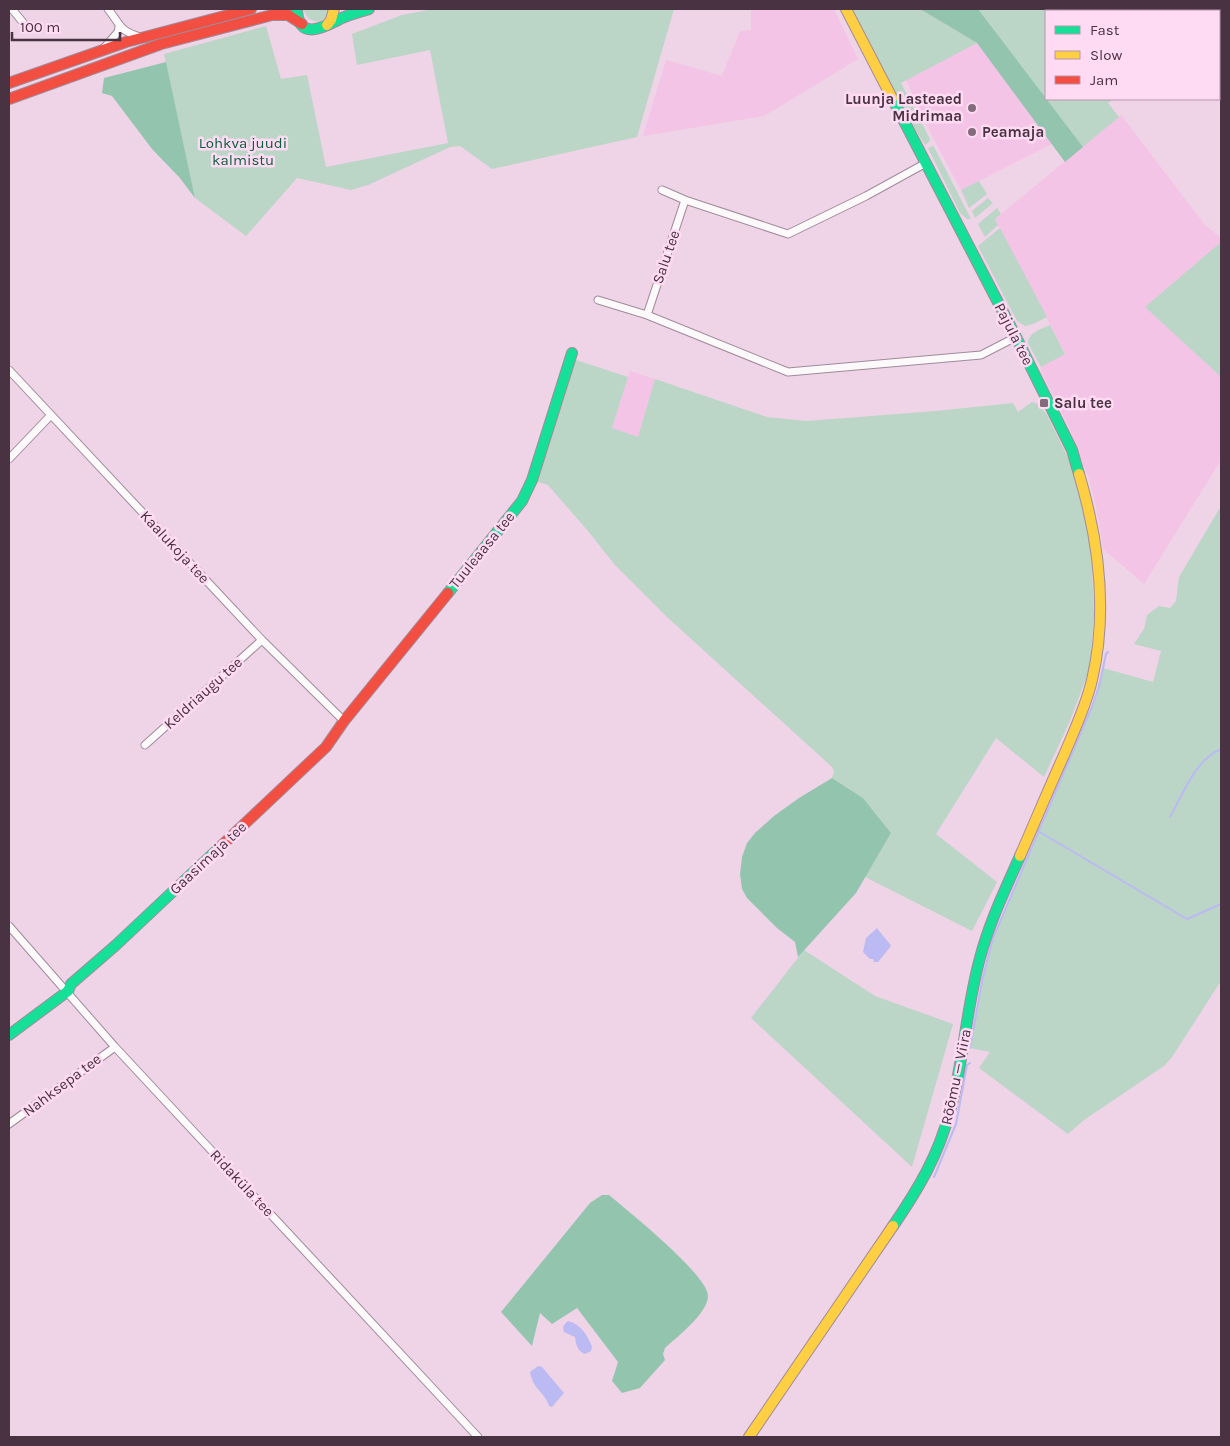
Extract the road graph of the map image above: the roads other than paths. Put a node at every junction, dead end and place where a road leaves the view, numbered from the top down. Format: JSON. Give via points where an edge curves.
{"nodes":[{"id":1,"x":12,"y":9,"type":"edge"},
{"id":2,"x":108,"y":9,"type":"edge"},
{"id":3,"x":252,"y":9,"type":"edge"},
{"id":4,"x":297,"y":9,"type":"edge"},
{"id":5,"x":334,"y":9,"type":"edge"},
{"id":6,"x":369,"y":9,"type":"edge"},
{"id":7,"x":846,"y":9,"type":"edge"},
{"id":8,"x":302,"y":24,"type":"junction"},
{"id":9,"x":25,"y":25,"type":"dead end"},
{"id":10,"x":119,"y":27,"type":"junction"},
{"id":11,"x":325,"y":27,"type":"junction"},
{"id":12,"x":140,"y":38,"type":"junction"},
{"id":13,"x":102,"y":50,"type":"junction"},
{"id":14,"x":9,"y":83,"type":"edge"},
{"id":15,"x":9,"y":99,"type":"edge"},
{"id":16,"x":926,"y":163,"type":"junction"},
{"id":17,"x":662,"y":190,"type":"dead end"},
{"id":18,"x":686,"y":200,"type":"junction"},
{"id":19,"x":598,"y":300,"type":"dead end"},
{"id":20,"x":647,"y":315,"type":"junction"},
{"id":21,"x":1016,"y":337,"type":"junction"},
{"id":22,"x":572,"y":353,"type":"dead end"},
{"id":23,"x":9,"y":370,"type":"edge"},
{"id":24,"x":51,"y":415,"type":"junction"},
{"id":25,"x":9,"y":459,"type":"edge"},
{"id":26,"x":262,"y":640,"type":"junction"},
{"id":27,"x":1092,"y":682,"type":"joint"},
{"id":28,"x":344,"y":721,"type":"junction"},
{"id":29,"x":145,"y":745,"type":"dead end"},
{"id":30,"x":9,"y":926,"type":"edge"},
{"id":31,"x":68,"y":991,"type":"junction"},
{"id":32,"x":9,"y":1035,"type":"edge"},
{"id":33,"x":115,"y":1047,"type":"junction"},
{"id":34,"x":9,"y":1124,"type":"edge"},
{"id":35,"x":478,"y":1437,"type":"edge"},
{"id":36,"x":749,"y":1437,"type":"edge"}],
"edges":[{"from":1,"to":9,"type":"street"},
{"from":2,"to":10,"type":"street"},
{"from":3,"to":12,"type":"street"},
{"from":4,"to":8,"type":"street"},
{"from":5,"to":11,"type":"street"},
{"from":6,"to":11,"type":"street"},
{"from":7,"to":16,"type":"street","name":"Pajula tee"},
{"from":8,"to":11,"type":"street","via":[[313,30]]},
{"from":8,"to":15,"type":"street","via":[[289,14],[272,15],[161,44]]},
{"from":10,"to":12,"type":"street"},
{"from":10,"to":13,"type":"street"},
{"from":12,"to":13,"type":"street"},
{"from":13,"to":14,"type":"street"},
{"from":16,"to":18,"type":"street","via":[[788,234]]},
{"from":16,"to":21,"type":"street","name":"Pajula tee"},
{"from":17,"to":18,"type":"street"},
{"from":18,"to":20,"type":"street","name":"Salu tee"},
{"from":19,"to":20,"type":"street"},
{"from":20,"to":21,"type":"street","via":[[788,372],[981,355]]},
{"from":21,"to":27,"type":"street","name":"Pajula tee","via":[[1072,450],[1089,507],[1101,599],[1099,645]]},
{"from":22,"to":28,"type":"street","name":"Tuuleaasa tee","via":[[538,465],[522,501]]},
{"from":23,"to":24,"type":"street","name":"Kaalukoja tee"},
{"from":24,"to":25,"type":"street"},
{"from":24,"to":26,"type":"street","name":"Kaalukoja tee"},
{"from":26,"to":28,"type":"street","name":"Kaalukoja tee"},
{"from":26,"to":29,"type":"street","name":"Keldriaugu tee"},
{"from":27,"to":36,"type":"street","name":"Rõõmu — Viira","via":[[1081,716],[987,932],[950,1111],[932,1162],[918,1189]]},
{"from":28,"to":31,"type":"street","name":"Gaasimaja tee","via":[[326,747],[71,984]]},
{"from":30,"to":31,"type":"street","name":"Ridaküla tee"},
{"from":31,"to":32,"type":"street","name":"Gaasimaja tee"},
{"from":31,"to":33,"type":"street","name":"Ridaküla tee"},
{"from":33,"to":34,"type":"street","name":"Nahksepa tee"},
{"from":33,"to":35,"type":"street","name":"Ridaküla tee"}]}
